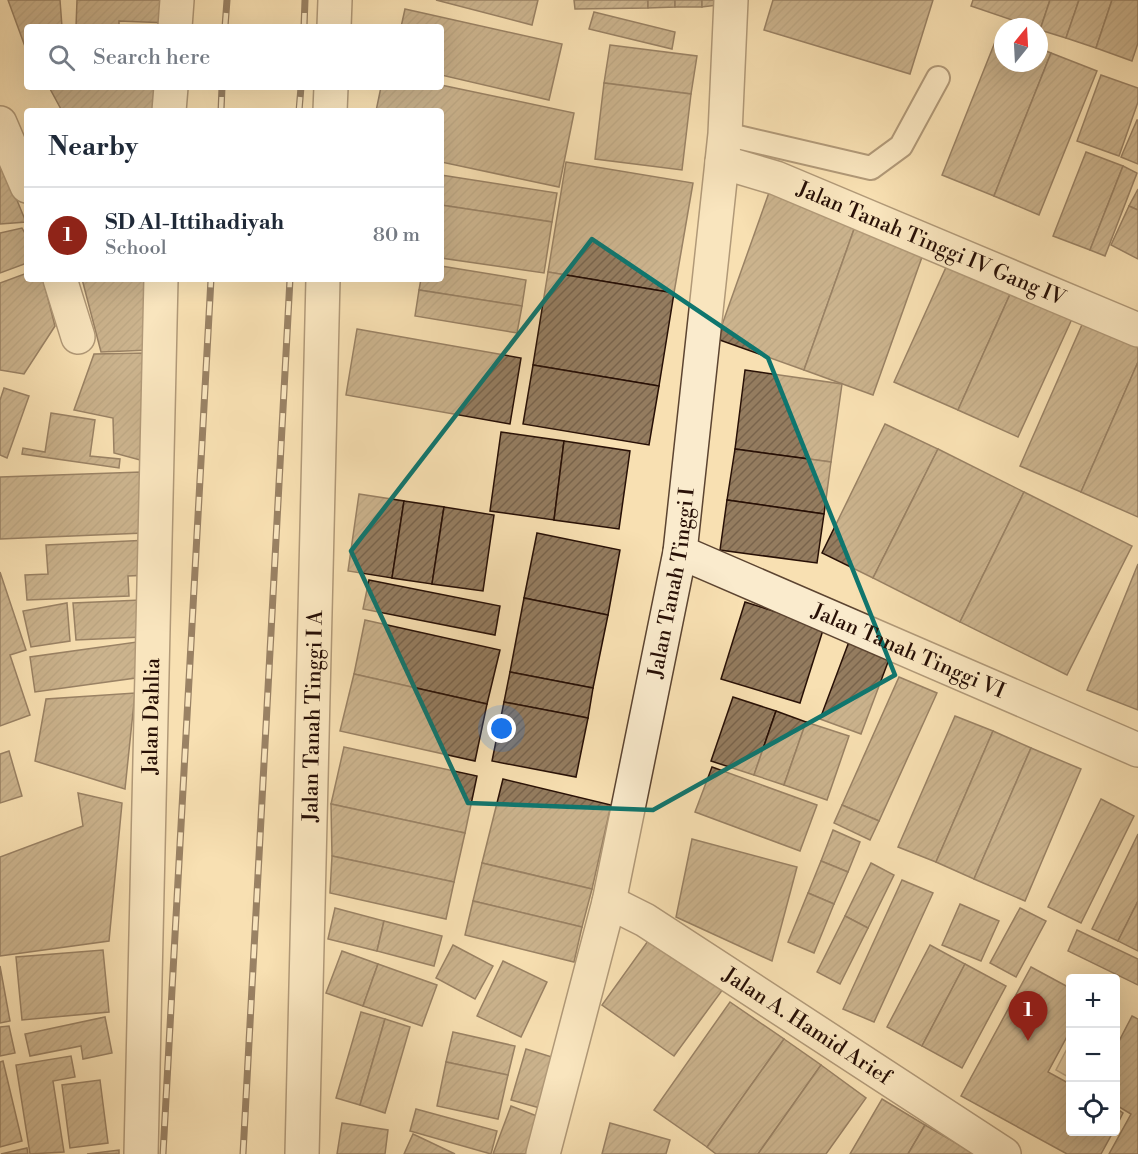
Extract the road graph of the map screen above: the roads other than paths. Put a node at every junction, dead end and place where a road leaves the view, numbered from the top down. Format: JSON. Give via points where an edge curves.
{"nodes":[{"id":1,"x":177,"y":0,"type":"edge"},
{"id":2,"x":335,"y":0,"type":"edge"},
{"id":3,"x":731,"y":0,"type":"edge"},
{"id":4,"x":175,"y":24,"type":"edge"},
{"id":5,"x":334,"y":24,"type":"edge"},
{"id":6,"x":938,"y":78,"type":"dead end"},
{"id":7,"x":171,"y":90,"type":"edge"},
{"id":8,"x":332,"y":90,"type":"edge"},
{"id":9,"x":169,"y":108,"type":"edge"},
{"id":10,"x":330,"y":108,"type":"edge"},
{"id":11,"x":0,"y":123,"type":"edge"},
{"id":12,"x":724,"y":148,"type":"junction"},
{"id":13,"x":24,"y":179,"type":"edge"},
{"id":14,"x":61,"y":282,"type":"edge"},
{"id":15,"x":161,"y":282,"type":"edge"},
{"id":16,"x":323,"y":282,"type":"edge"},
{"id":17,"x":1138,"y":330,"type":"edge"},
{"id":18,"x":78,"y":337,"type":"dead end"},
{"id":19,"x":680,"y":552,"type":"junction"},
{"id":20,"x":1138,"y":750,"type":"edge"},
{"id":21,"x":609,"y":902,"type":"junction"},
{"id":22,"x":141,"y":1154,"type":"edge"},
{"id":23,"x":302,"y":1154,"type":"edge"},
{"id":24,"x":543,"y":1154,"type":"edge"},
{"id":25,"x":1004,"y":1154,"type":"edge"}],
"edges":[{"from":1,"to":4,"type":"street"},
{"from":2,"to":5,"type":"street"},
{"from":3,"to":12,"type":"street","name":"Jalan Tanah Tinggi I"},
{"from":6,"to":12,"type":"lane","via":[[901,146],[871,168]]},
{"from":7,"to":9,"type":"street"},
{"from":8,"to":10,"type":"street"},
{"from":11,"to":13,"type":"street"},
{"from":12,"to":17,"type":"street","name":"Jalan Tanah Tinggi IV Gang IV","via":[[776,178]]},
{"from":12,"to":19,"type":"street","name":"Jalan Tanah Tinggi I"},
{"from":14,"to":18,"type":"street"},
{"from":15,"to":22,"type":"street","name":"Jalan Dahlia"},
{"from":16,"to":23,"type":"street","name":"Jalan Tanah Tinggi I A"},
{"from":19,"to":20,"type":"street","name":"Jalan Tanah Tinggi VI"},
{"from":19,"to":21,"type":"street","name":"Jalan Tanah Tinggi I"},
{"from":21,"to":24,"type":"street","name":"Jalan Tanah Tinggi I"},
{"from":21,"to":25,"type":"street","name":"Jalan A. Hamid Arief","via":[[658,928]]}]}
